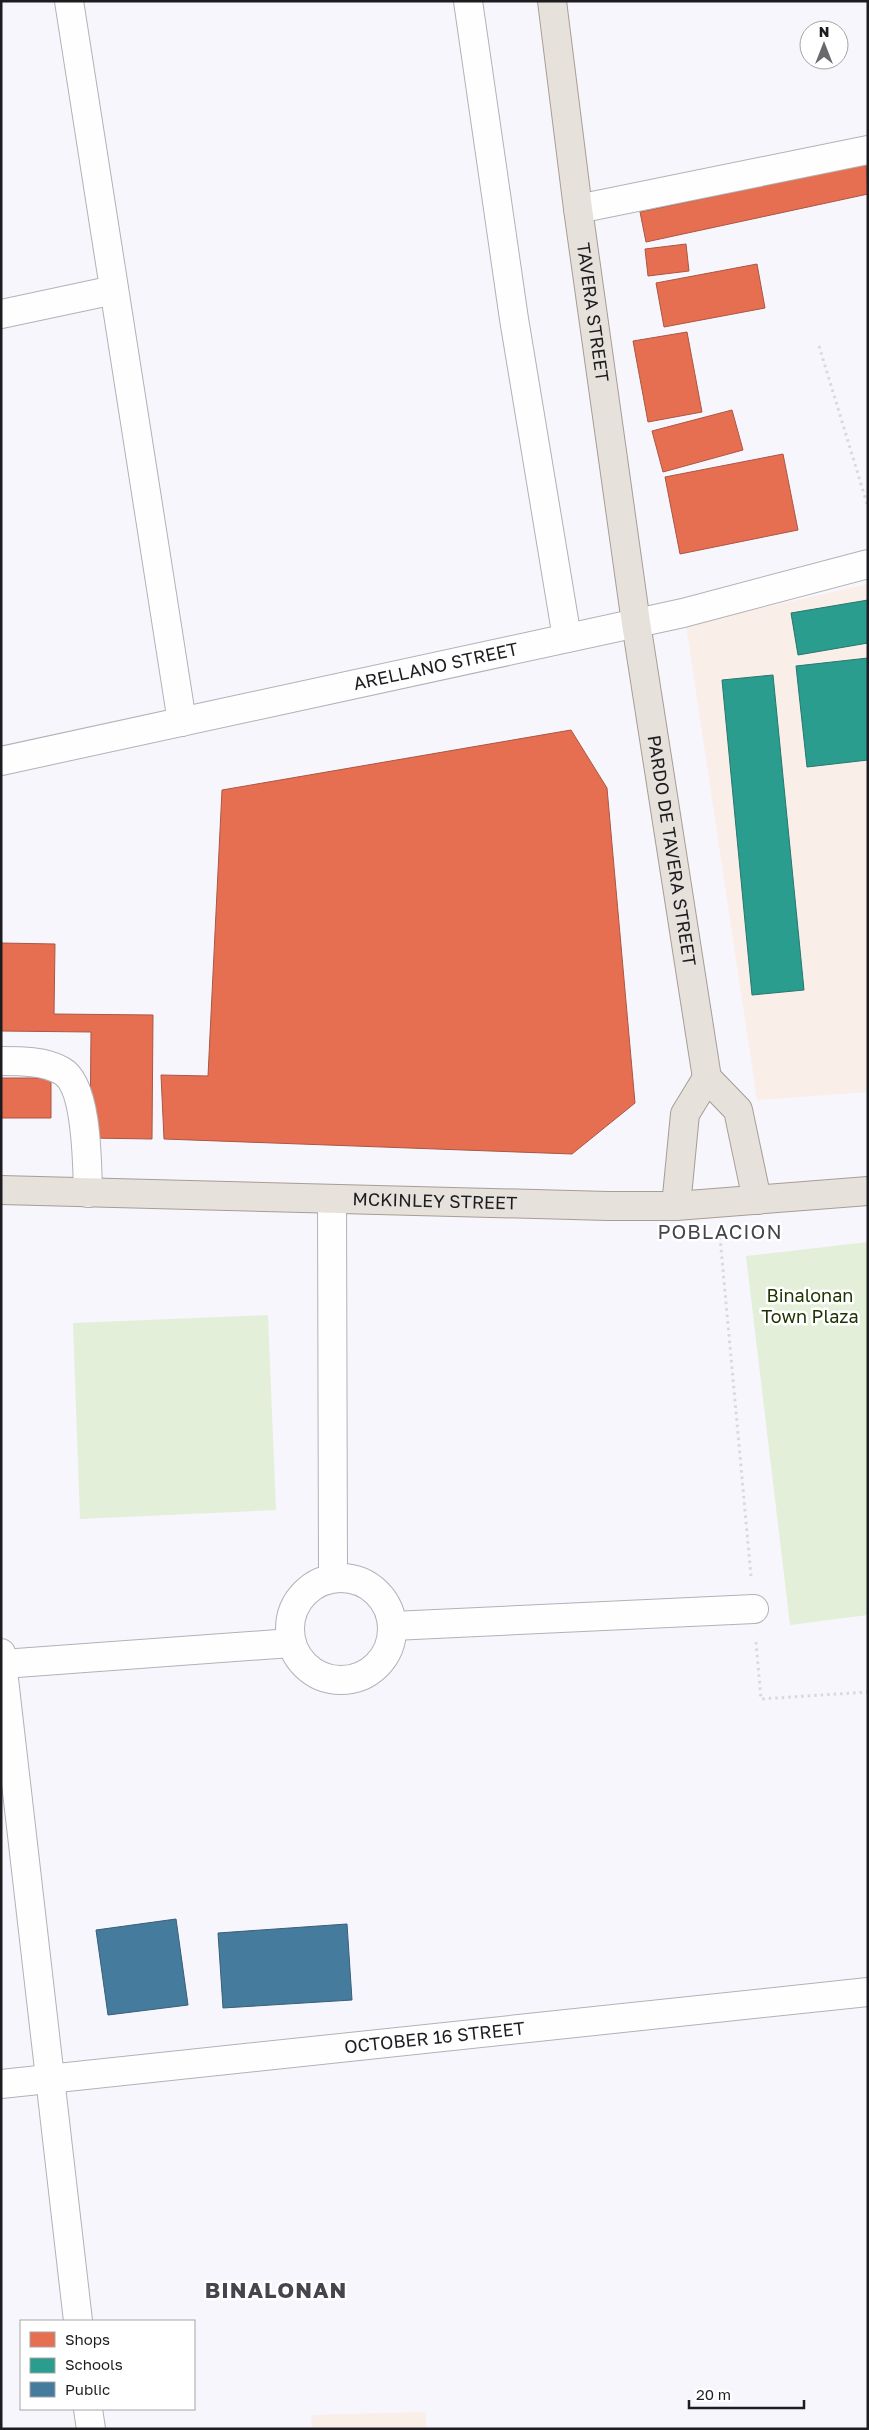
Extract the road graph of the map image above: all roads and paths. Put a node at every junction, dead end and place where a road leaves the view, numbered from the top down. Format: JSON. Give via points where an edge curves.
{"nodes":[{"id":1,"x":69,"y":1,"type":"edge"},
{"id":2,"x":468,"y":1,"type":"edge"},
{"id":3,"x":552,"y":1,"type":"edge"},
{"id":4,"x":868,"y":150,"type":"edge"},
{"id":5,"x":578,"y":209,"type":"junction"},
{"id":6,"x":114,"y":290,"type":"junction"},
{"id":7,"x":1,"y":314,"type":"edge"},
{"id":8,"x":819,"y":346,"type":"dead end"},
{"id":9,"x":868,"y":507,"type":"edge"},
{"id":10,"x":868,"y":564,"type":"edge"},
{"id":11,"x":636,"y":623,"type":"junction"},
{"id":12,"x":567,"y":638,"type":"junction"},
{"id":13,"x":182,"y":722,"type":"junction"},
{"id":14,"x":1,"y":761,"type":"edge"},
{"id":15,"x":1,"y":1061,"type":"edge"},
{"id":16,"x":707,"y":1078,"type":"junction"},
{"id":17,"x":1,"y":1190,"type":"edge"},
{"id":18,"x":868,"y":1191,"type":"edge"},
{"id":19,"x":88,"y":1193,"type":"junction"},
{"id":20,"x":332,"y":1200,"type":"junction"},
{"id":21,"x":757,"y":1200,"type":"junction"},
{"id":22,"x":717,"y":1204,"type":"junction"},
{"id":23,"x":676,"y":1206,"type":"junction"},
{"id":24,"x":333,"y":1578,"type":"junction"},
{"id":25,"x":754,"y":1609,"type":"junction"},
{"id":26,"x":393,"y":1626,"type":"junction"},
{"id":27,"x":291,"y":1643,"type":"junction"},
{"id":28,"x":2,"y":1658,"type":"edge"},
{"id":29,"x":868,"y":1692,"type":"edge"},
{"id":30,"x":868,"y":1992,"type":"edge"},
{"id":31,"x":50,"y":2079,"type":"junction"},
{"id":32,"x":1,"y":2084,"type":"edge"},
{"id":33,"x":78,"y":2320,"type":"edge"},
{"id":34,"x":88,"y":2410,"type":"edge"},
{"id":35,"x":90,"y":2429,"type":"edge"}],
"edges":[{"from":1,"to":6,"type":"street"},
{"from":2,"to":12,"type":"street","via":[[514,320]]},
{"from":3,"to":5,"type":"main road","name":"TAVERA STREET"},
{"from":4,"to":5,"type":"street"},
{"from":5,"to":11,"type":"main road","name":"TAVERA STREET"},
{"from":6,"to":7,"type":"street"},
{"from":6,"to":13,"type":"street"},
{"from":8,"to":9,"type":"path"},
{"from":10,"to":11,"type":"street","name":"ARELLANO STREET"},
{"from":11,"to":12,"type":"street","name":"ARELLANO STREET"},
{"from":11,"to":16,"type":"main road","name":"PARDO DE TAVERA STREET"},
{"from":12,"to":13,"type":"street","name":"ARELLANO STREET"},
{"from":13,"to":14,"type":"street","name":"ARELLANO STREET"},
{"from":15,"to":19,"type":"street","via":[[46,1064],[64,1072],[83,1112]]},
{"from":16,"to":21,"type":"main road","via":[[738,1110]]},
{"from":16,"to":23,"type":"main road","via":[[684,1114]]},
{"from":17,"to":19,"type":"main road","name":"MCKINLEY STREET"},
{"from":18,"to":21,"type":"main road","name":"MCKINLEY STREET"},
{"from":19,"to":20,"type":"main road","name":"MCKINLEY STREET"},
{"from":20,"to":23,"type":"main road","name":"MCKINLEY STREET"},
{"from":20,"to":24,"type":"street"},
{"from":21,"to":22,"type":"main road","name":"MCKINLEY STREET"},
{"from":22,"to":23,"type":"main road","name":"MCKINLEY STREET"},
{"from":22,"to":25,"type":"path"},
{"from":24,"to":26,"type":"street","via":[[355,1579],[374,1589],[387,1605]]},
{"from":24,"to":27,"type":"street","via":[[313,1586],[297,1602],[290,1621]]},
{"from":25,"to":26,"type":"street"},
{"from":25,"to":29,"type":"path","via":[[760,1699]]},
{"from":26,"to":27,"type":"street","via":[[390,1648],[378,1665],[360,1677],[339,1681],[318,1676],[301,1662]]},
{"from":27,"to":28,"type":"street"},
{"from":28,"to":31,"type":"street"},
{"from":30,"to":31,"type":"street","name":"OCTOBER 16 STREET"},
{"from":31,"to":32,"type":"street","name":"OCTOBER 16 STREET"},
{"from":31,"to":33,"type":"street"},
{"from":34,"to":35,"type":"street"}]}
